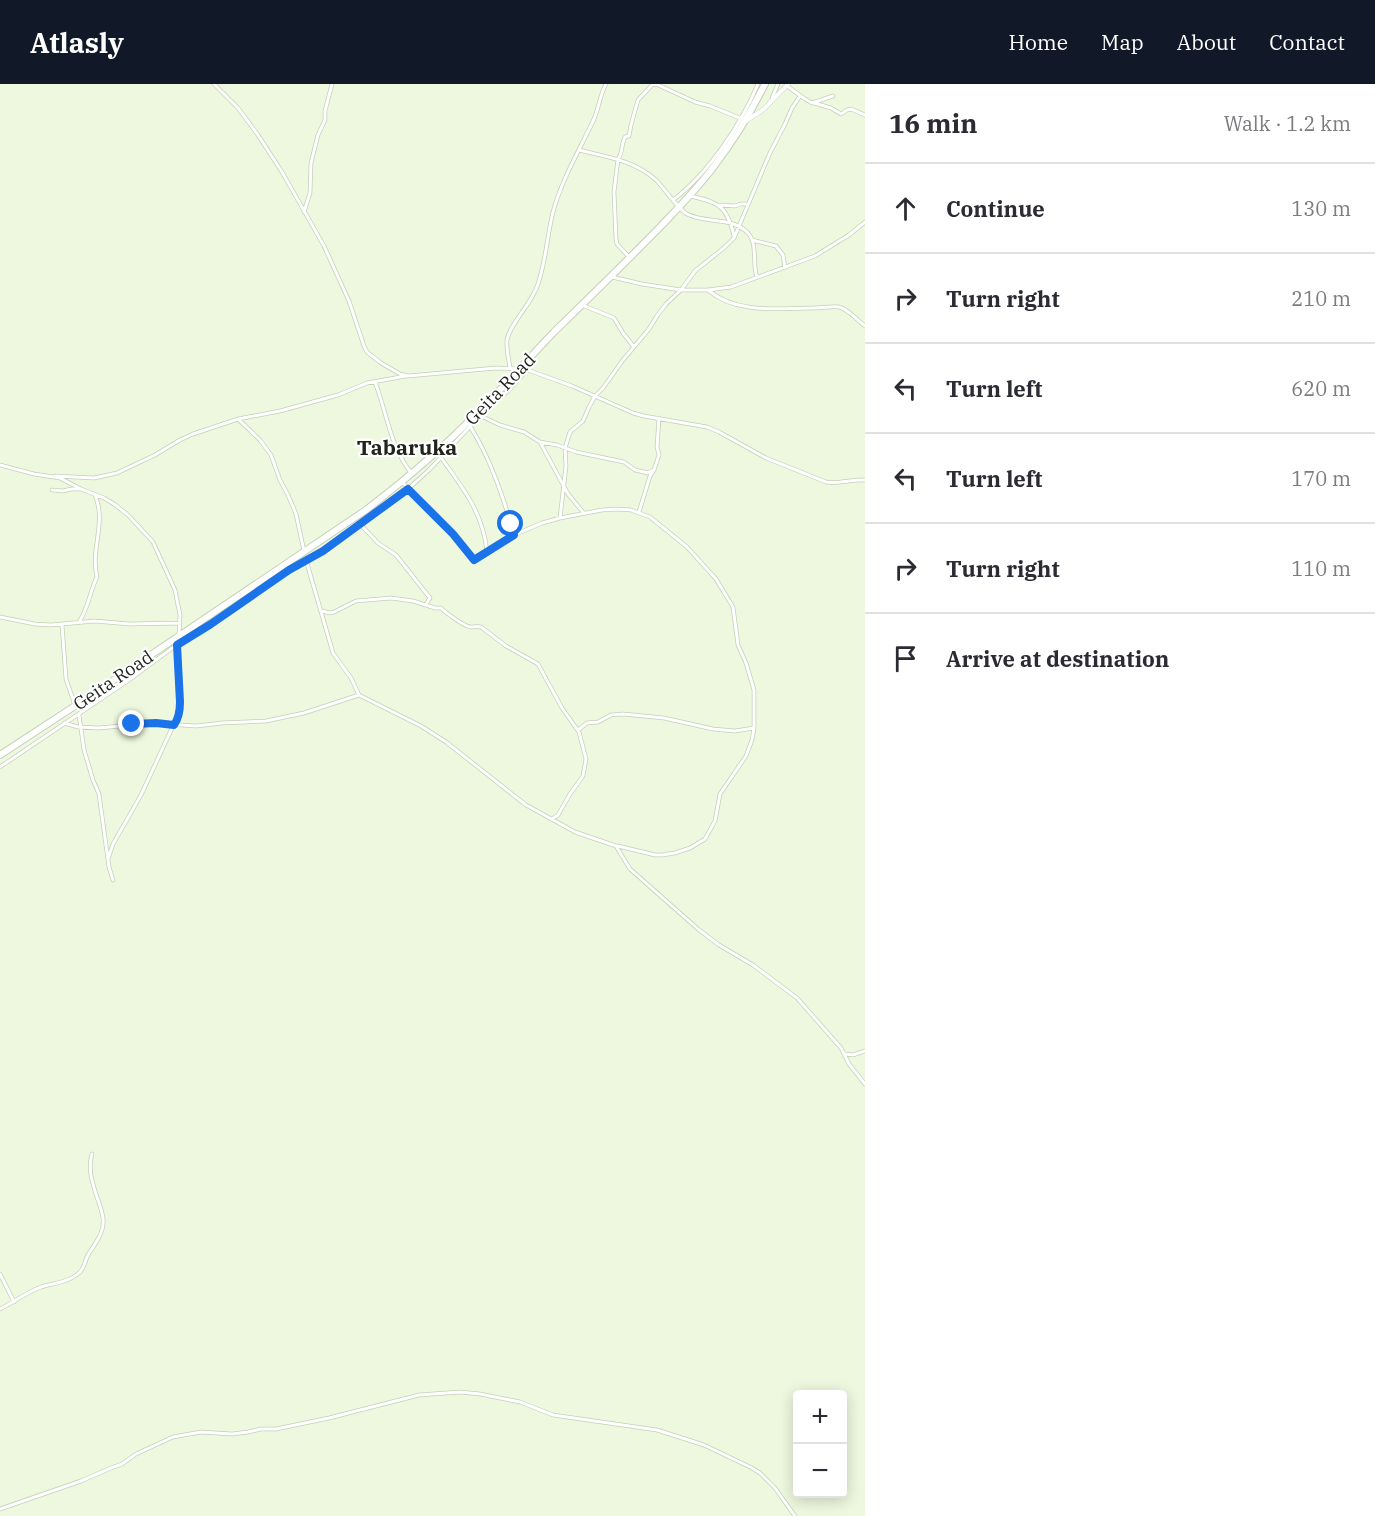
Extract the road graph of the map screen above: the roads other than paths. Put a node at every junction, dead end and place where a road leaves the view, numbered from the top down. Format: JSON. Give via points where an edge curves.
{"nodes":[{"id":1,"x":214,"y":84,"type":"edge"},
{"id":2,"x":332,"y":84,"type":"edge"},
{"id":3,"x":606,"y":84,"type":"edge"},
{"id":4,"x":759,"y":84,"type":"edge"},
{"id":5,"x":765,"y":84,"type":"edge"},
{"id":6,"x":778,"y":84,"type":"edge"},
{"id":7,"x":788,"y":85,"type":"edge"},
{"id":8,"x":800,"y":96,"type":"junction"},
{"id":9,"x":833,"y":96,"type":"dead end"},
{"id":10,"x":771,"y":103,"type":"junction"},
{"id":11,"x":814,"y":103,"type":"junction"},
{"id":12,"x":865,"y":115,"type":"edge"},
{"id":13,"x":743,"y":120,"type":"junction"},
{"id":14,"x":579,"y":150,"type":"junction"},
{"id":15,"x":618,"y":159,"type":"junction"},
{"id":16,"x":690,"y":196,"type":"junction"},
{"id":17,"x":674,"y":200,"type":"junction"},
{"id":18,"x":747,"y":204,"type":"junction"},
{"id":19,"x":720,"y":205,"type":"junction"},
{"id":20,"x":679,"y":207,"type":"junction"},
{"id":21,"x":304,"y":213,"type":"junction"},
{"id":22,"x":865,"y":222,"type":"edge"},
{"id":23,"x":730,"y":223,"type":"junction"},
{"id":24,"x":739,"y":226,"type":"junction"},
{"id":25,"x":734,"y":238,"type":"junction"},
{"id":26,"x":752,"y":240,"type":"junction"},
{"id":27,"x":630,"y":258,"type":"junction"},
{"id":28,"x":784,"y":260,"type":"junction"},
{"id":29,"x":797,"y":263,"type":"junction"},
{"id":30,"x":784,"y":268,"type":"junction"},
{"id":31,"x":610,"y":277,"type":"junction"},
{"id":32,"x":757,"y":277,"type":"junction"},
{"id":33,"x":681,"y":290,"type":"junction"},
{"id":34,"x":708,"y":290,"type":"junction"},
{"id":35,"x":582,"y":305,"type":"junction"},
{"id":36,"x":865,"y":326,"type":"edge"},
{"id":37,"x":634,"y":346,"type":"junction"},
{"id":38,"x":510,"y":368,"type":"junction"},
{"id":39,"x":523,"y":369,"type":"junction"},
{"id":40,"x":408,"y":376,"type":"junction"},
{"id":41,"x":375,"y":382,"type":"junction"},
{"id":42,"x":595,"y":396,"type":"junction"},
{"id":43,"x":479,"y":414,"type":"junction"},
{"id":44,"x":659,"y":418,"type":"junction"},
{"id":45,"x":238,"y":419,"type":"junction"},
{"id":46,"x":469,"y":424,"type":"junction"},
{"id":47,"x":540,"y":442,"type":"junction"},
{"id":48,"x":565,"y":448,"type":"junction"},
{"id":49,"x":439,"y":455,"type":"junction"},
{"id":50,"x":0,"y":465,"type":"edge"},
{"id":51,"x":654,"y":470,"type":"junction"},
{"id":52,"x":412,"y":474,"type":"junction"},
{"id":53,"x":55,"y":476,"type":"junction"},
{"id":54,"x":865,"y":480,"type":"edge"},
{"id":55,"x":402,"y":483,"type":"junction"},
{"id":56,"x":564,"y":485,"type":"junction"},
{"id":57,"x":81,"y":489,"type":"junction"},
{"id":58,"x":408,"y":489,"type":"junction"},
{"id":59,"x":52,"y":490,"type":"dead end"},
{"id":60,"x":95,"y":495,"type":"junction"},
{"id":61,"x":639,"y":512,"type":"junction"},
{"id":62,"x":583,"y":513,"type":"junction"},
{"id":63,"x":560,"y":518,"type":"junction"},
{"id":64,"x":360,"y":524,"type":"junction"},
{"id":65,"x":514,"y":535,"type":"junction"},
{"id":66,"x":304,"y":551,"type":"junction"},
{"id":67,"x":487,"y":552,"type":"junction"},
{"id":68,"x":306,"y":560,"type":"junction"},
{"id":69,"x":426,"y":604,"type":"junction"},
{"id":70,"x":321,"y":611,"type":"junction"},
{"id":71,"x":0,"y":617,"type":"edge"},
{"id":72,"x":79,"y":622,"type":"junction"},
{"id":73,"x":180,"y":623,"type":"junction"},
{"id":74,"x":62,"y":625,"type":"junction"},
{"id":75,"x":179,"y":636,"type":"junction"},
{"id":76,"x":177,"y":645,"type":"junction"},
{"id":77,"x":359,"y":695,"type":"junction"},
{"id":78,"x":75,"y":706,"type":"junction"},
{"id":79,"x":78,"y":714,"type":"junction"},
{"id":80,"x":64,"y":723,"type":"junction"},
{"id":81,"x":174,"y":725,"type":"junction"},
{"id":82,"x":81,"y":728,"type":"junction"},
{"id":83,"x":754,"y":728,"type":"junction"},
{"id":84,"x":578,"y":730,"type":"junction"},
{"id":85,"x":0,"y":755,"type":"edge"},
{"id":86,"x":0,"y":767,"type":"edge"},
{"id":87,"x":552,"y":819,"type":"junction"},
{"id":88,"x":616,"y":846,"type":"junction"},
{"id":89,"x":108,"y":859,"type":"junction"},
{"id":90,"x":113,"y":880,"type":"dead end"},
{"id":91,"x":865,"y":1051,"type":"edge"},
{"id":92,"x":845,"y":1054,"type":"junction"},
{"id":93,"x":865,"y":1084,"type":"edge"},
{"id":94,"x":92,"y":1154,"type":"dead end"},
{"id":95,"x":0,"y":1274,"type":"edge"},
{"id":96,"x":14,"y":1302,"type":"junction"},
{"id":97,"x":0,"y":1309,"type":"edge"},
{"id":98,"x":0,"y":1509,"type":"edge"},
{"id":99,"x":795,"y":1516,"type":"edge"}],
"edges":[{"from":1,"to":21,"type":"street","via":[[258,135]]},
{"from":2,"to":21,"type":"street","via":[[311,163],[310,193]]},
{"from":3,"to":14,"type":"street"},
{"from":4,"to":13,"type":"street"},
{"from":5,"to":13,"type":"highway","name":"Geita Road"},
{"from":6,"to":10,"type":"street"},
{"from":7,"to":8,"type":"street"},
{"from":7,"to":10,"type":"street"},
{"from":8,"to":11,"type":"street"},
{"from":8,"to":18,"type":"street"},
{"from":9,"to":11,"type":"street"},
{"from":10,"to":13,"type":"street"},
{"from":11,"to":12,"type":"street","via":[[840,114],[851,109]]},
{"from":13,"to":15,"type":"street","via":[[654,84],[638,100],[630,135],[624,138]]},
{"from":13,"to":16,"type":"highway","name":"Geita Road","via":[[716,165]]},
{"from":13,"to":17,"type":"street","via":[[696,180]]},
{"from":14,"to":15,"type":"street"},
{"from":14,"to":38,"type":"street","via":[[553,212],[537,288],[507,340]]},
{"from":15,"to":17,"type":"street","via":[[644,170]]},
{"from":15,"to":27,"type":"street","via":[[614,192],[616,239]]},
{"from":16,"to":19,"type":"street"},
{"from":16,"to":20,"type":"highway","name":"Geita Road"},
{"from":17,"to":20,"type":"street"},
{"from":18,"to":19,"type":"street"},
{"from":18,"to":24,"type":"street"},
{"from":19,"to":23,"type":"street"},
{"from":20,"to":23,"type":"street","via":[[696,217]]},
{"from":20,"to":27,"type":"highway","name":"Geita Road"},
{"from":21,"to":40,"type":"street","via":[[349,301],[367,352]]},
{"from":22,"to":29,"type":"street","via":[[822,252]]},
{"from":23,"to":24,"type":"street"},
{"from":23,"to":25,"type":"street"},
{"from":24,"to":25,"type":"street"},
{"from":24,"to":26,"type":"street"},
{"from":25,"to":33,"type":"street","via":[[695,271]]},
{"from":26,"to":28,"type":"street","via":[[776,246]]},
{"from":26,"to":32,"type":"street"},
{"from":27,"to":31,"type":"highway","name":"Geita Road"},
{"from":28,"to":29,"type":"street"},
{"from":28,"to":30,"type":"street"},
{"from":29,"to":30,"type":"street"},
{"from":30,"to":32,"type":"street"},
{"from":31,"to":33,"type":"street"},
{"from":31,"to":35,"type":"highway","name":"Geita Road"},
{"from":32,"to":34,"type":"street"},
{"from":33,"to":34,"type":"street"},
{"from":33,"to":37,"type":"street"},
{"from":34,"to":36,"type":"street","via":[[715,296],[755,308],[840,308]]},
{"from":35,"to":37,"type":"street","via":[[614,318]]},
{"from":35,"to":39,"type":"highway","name":"Geita Road"},
{"from":37,"to":42,"type":"street"},
{"from":38,"to":39,"type":"street"},
{"from":38,"to":40,"type":"street"},
{"from":39,"to":42,"type":"street"},
{"from":39,"to":43,"type":"highway","name":"Geita Road"},
{"from":40,"to":41,"type":"street"},
{"from":41,"to":45,"type":"street","via":[[280,411]]},
{"from":41,"to":52,"type":"street","via":[[393,441]]},
{"from":42,"to":44,"type":"street","via":[[633,413]]},
{"from":42,"to":48,"type":"street","via":[[583,421],[570,432]]},
{"from":43,"to":46,"type":"highway","name":"Geita Road"},
{"from":43,"to":47,"type":"street"},
{"from":44,"to":51,"type":"street","via":[[660,455]]},
{"from":44,"to":54,"type":"street","via":[[707,427],[766,458],[826,482]]},
{"from":45,"to":53,"type":"street","via":[[180,440],[117,473],[94,478]]},
{"from":45,"to":66,"type":"street","via":[[271,455],[296,514]]},
{"from":46,"to":49,"type":"highway","name":"Geita Road"},
{"from":46,"to":65,"type":"street","via":[[490,462]]},
{"from":47,"to":48,"type":"street"},
{"from":47,"to":56,"type":"street"},
{"from":48,"to":51,"type":"street","via":[[624,462],[647,473]]},
{"from":48,"to":56,"type":"street"},
{"from":49,"to":52,"type":"highway","name":"Geita Road"},
{"from":49,"to":58,"type":"street"},
{"from":49,"to":67,"type":"street","via":[[478,513]]},
{"from":50,"to":53,"type":"street"},
{"from":51,"to":61,"type":"street"},
{"from":52,"to":55,"type":"highway","name":"Geita Road"},
{"from":53,"to":57,"type":"street"},
{"from":55,"to":58,"type":"street"},
{"from":55,"to":66,"type":"highway","name":"Geita Road"},
{"from":56,"to":62,"type":"street"},
{"from":56,"to":63,"type":"street"},
{"from":57,"to":59,"type":"street"},
{"from":57,"to":60,"type":"street"},
{"from":58,"to":64,"type":"street"},
{"from":58,"to":67,"type":"street","via":[[475,560]]},
{"from":60,"to":72,"type":"street","via":[[100,517],[94,566],[97,577]]},
{"from":60,"to":73,"type":"street","via":[[128,515],[153,542],[177,597]]},
{"from":61,"to":62,"type":"street","via":[[616,509]]},
{"from":61,"to":83,"type":"street","via":[[692,552],[716,579],[733,607],[738,645],[754,690]]},
{"from":62,"to":63,"type":"street"},
{"from":63,"to":65,"type":"street"},
{"from":64,"to":68,"type":"street"},
{"from":64,"to":69,"type":"street","via":[[396,555],[430,598]]},
{"from":65,"to":67,"type":"street"},
{"from":66,"to":75,"type":"highway","name":"Geita Road"},
{"from":68,"to":70,"type":"street"},
{"from":68,"to":76,"type":"street"},
{"from":69,"to":70,"type":"street","via":[[385,598],[356,601],[330,613]]},
{"from":69,"to":84,"type":"street","via":[[441,608],[468,627],[481,627],[538,664]]},
{"from":70,"to":77,"type":"street","via":[[333,653]]},
{"from":71,"to":74,"type":"street"},
{"from":72,"to":73,"type":"street"},
{"from":72,"to":74,"type":"street"},
{"from":73,"to":75,"type":"street"},
{"from":74,"to":78,"type":"street","via":[[66,680]]},
{"from":75,"to":78,"type":"highway","name":"Geita Road"},
{"from":76,"to":79,"type":"street"},
{"from":76,"to":81,"type":"street","via":[[180,711]]},
{"from":77,"to":81,"type":"street","via":[[266,721]]},
{"from":77,"to":87,"type":"street","via":[[427,729],[521,802]]},
{"from":78,"to":85,"type":"highway","name":"Geita Road"},
{"from":79,"to":80,"type":"street"},
{"from":79,"to":82,"type":"street"},
{"from":80,"to":82,"type":"street"},
{"from":80,"to":86,"type":"street"},
{"from":81,"to":82,"type":"street"},
{"from":81,"to":89,"type":"street"},
{"from":82,"to":89,"type":"street","via":[[99,794]]},
{"from":83,"to":84,"type":"street","via":[[713,729],[623,714],[587,723]]},
{"from":83,"to":88,"type":"street","via":[[746,756],[720,794],[716,819],[705,839],[687,849],[662,855]]},
{"from":84,"to":87,"type":"street","via":[[586,759],[583,776]]},
{"from":87,"to":88,"type":"street"},
{"from":88,"to":92,"type":"street","via":[[630,869],[698,929],[797,998]]},
{"from":89,"to":90,"type":"street"},
{"from":91,"to":92,"type":"street"},
{"from":92,"to":93,"type":"street"},
{"from":94,"to":96,"type":"street","via":[[90,1169],[104,1220],[101,1235],[79,1272]]},
{"from":95,"to":96,"type":"street"},
{"from":96,"to":97,"type":"street"},
{"from":98,"to":99,"type":"street","via":[[119,1466],[173,1437],[196,1432],[232,1434],[276,1429],[419,1395],[460,1392],[520,1402],[553,1415],[657,1430],[704,1445],[760,1473]]}]}
